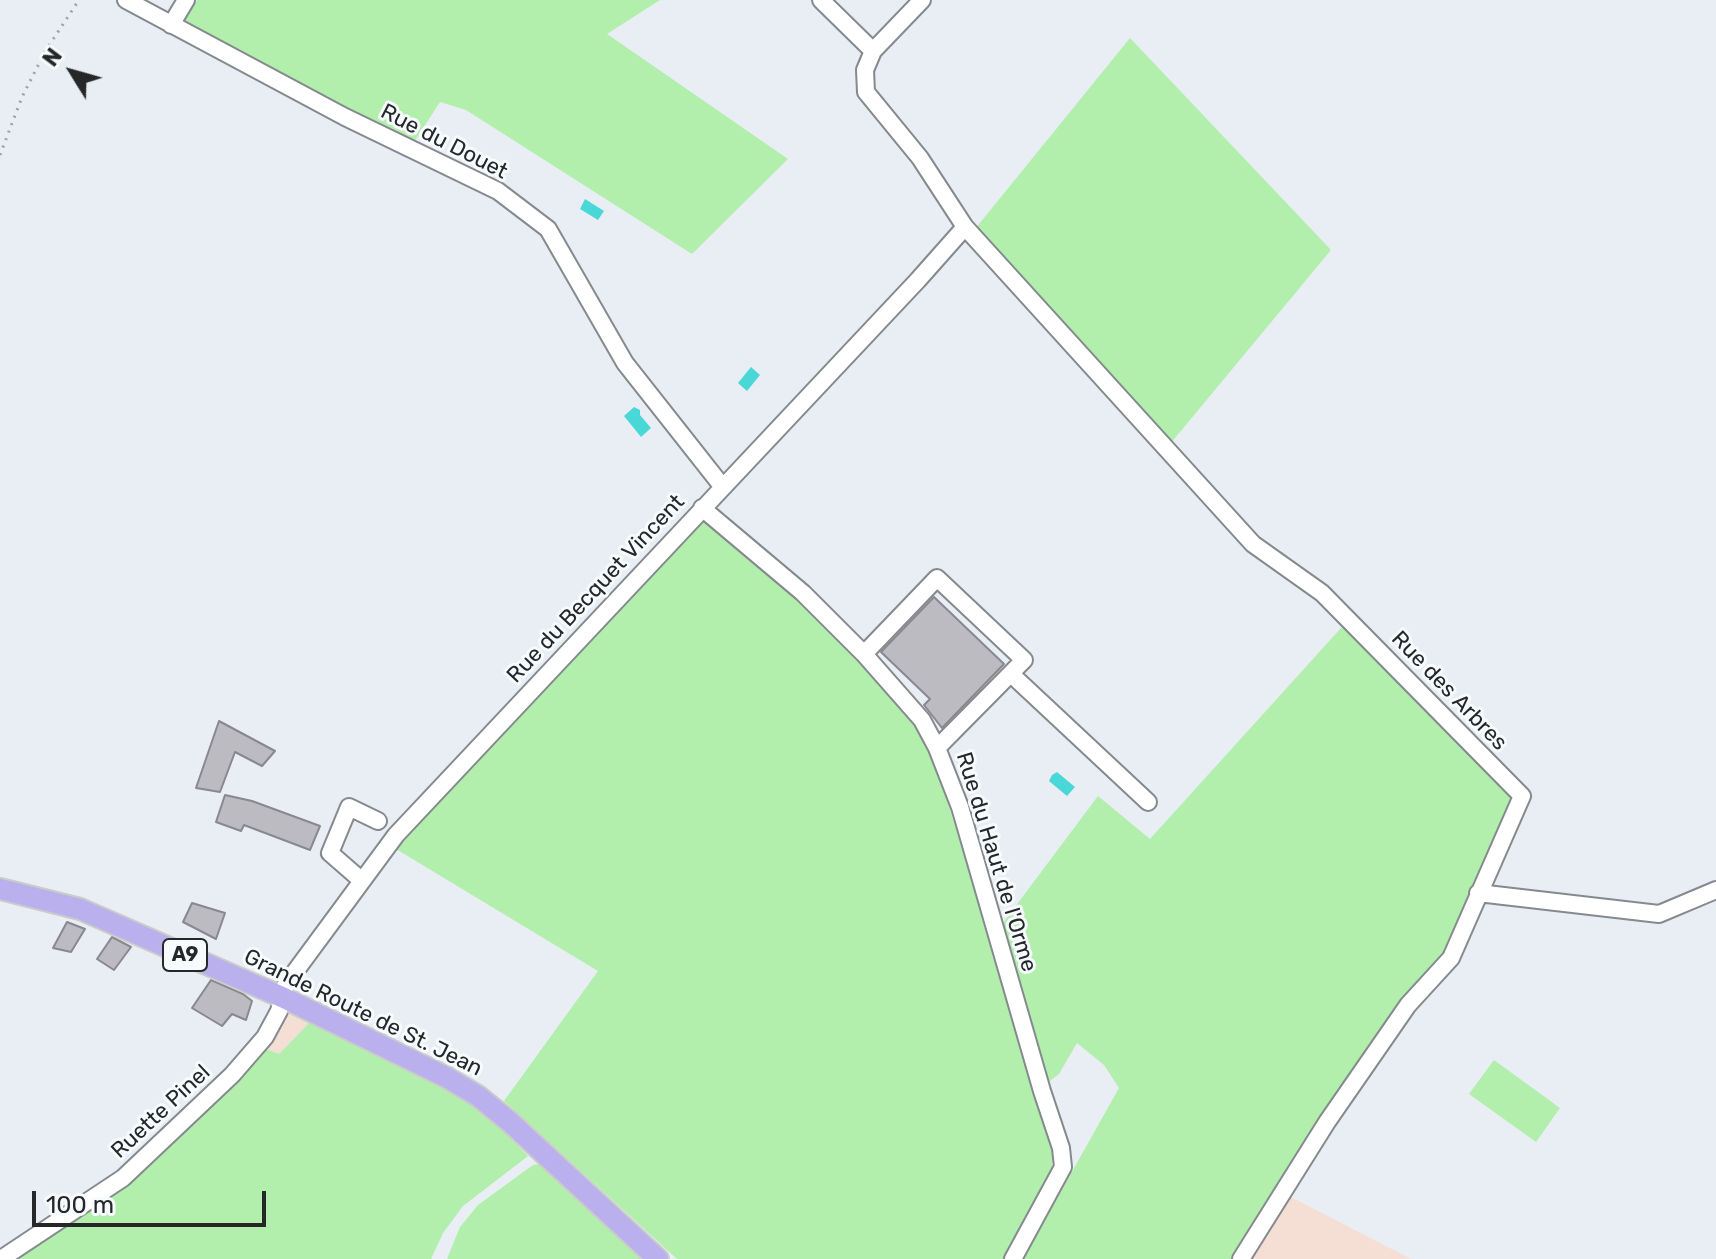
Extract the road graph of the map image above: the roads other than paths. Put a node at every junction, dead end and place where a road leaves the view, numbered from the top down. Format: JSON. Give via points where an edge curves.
{"nodes":[{"id":1,"x":126,"y":0,"type":"edge"},
{"id":2,"x":186,"y":0,"type":"edge"},
{"id":3,"x":821,"y":0,"type":"edge"},
{"id":4,"x":922,"y":0,"type":"edge"},
{"id":5,"x":171,"y":25,"type":"junction"},
{"id":6,"x":873,"y":51,"type":"junction"},
{"id":7,"x":965,"y":227,"type":"junction"},
{"id":8,"x":722,"y":486,"type":"junction"},
{"id":9,"x":702,"y":508,"type":"junction"},
{"id":10,"x":864,"y":654,"type":"junction"},
{"id":11,"x":1011,"y":674,"type":"junction"},
{"id":12,"x":937,"y":748,"type":"junction"},
{"id":13,"x":1148,"y":802,"type":"dead end"},
{"id":14,"x":378,"y":821,"type":"dead end"},
{"id":15,"x":361,"y":880,"type":"junction"},
{"id":16,"x":0,"y":889,"type":"edge"},
{"id":17,"x":1716,"y":890,"type":"edge"},
{"id":18,"x":1478,"y":893,"type":"junction"},
{"id":19,"x":282,"y":997,"type":"junction"},
{"id":20,"x":1,"y":1259,"type":"edge"},
{"id":21,"x":658,"y":1259,"type":"edge"},
{"id":22,"x":1013,"y":1259,"type":"edge"},
{"id":23,"x":1241,"y":1259,"type":"edge"}],
"edges":[{"from":1,"to":5,"type":"street","name":"Rue du Douet"},
{"from":2,"to":5,"type":"street"},
{"from":3,"to":6,"type":"street"},
{"from":4,"to":6,"type":"street"},
{"from":5,"to":8,"type":"street","name":"Rue du Douet","via":[[498,191],[548,229],[625,363]]},
{"from":6,"to":7,"type":"street","via":[[865,70],[866,92],[920,158]]},
{"from":7,"to":8,"type":"street","name":"Rue du Becquet Vincent"},
{"from":7,"to":18,"type":"street","name":"Rue des Arbres","via":[[1253,544],[1322,593],[1522,796]]},
{"from":8,"to":9,"type":"street","name":"Rue du Becquet Vincent"},
{"from":9,"to":10,"type":"street","name":"Rue du Haut de l'Orme","via":[[803,593]]},
{"from":9,"to":15,"type":"street","name":"Rue du Becquet Vincent","via":[[425,803]]},
{"from":10,"to":11,"type":"street","via":[[937,578],[1024,660]]},
{"from":10,"to":12,"type":"street","name":"Rue du Haut de l'Orme","via":[[922,720]]},
{"from":11,"to":12,"type":"street"},
{"from":11,"to":13,"type":"street"},
{"from":12,"to":22,"type":"street","name":"Rue du Haut de l'Orme","via":[[960,807],[1061,1148],[1063,1167]]},
{"from":14,"to":15,"type":"street","via":[[349,807],[330,853]]},
{"from":15,"to":19,"type":"street","name":"Rue du Becquet Vincent"},
{"from":16,"to":19,"type":"main road","name":"Grande Route de St. Jean","number":"A9","via":[[80,909]]},
{"from":17,"to":18,"type":"street","via":[[1659,914]]},
{"from":18,"to":23,"type":"street","name":"Rue des Arbres","via":[[1451,958],[1408,1005]]},
{"from":19,"to":20,"type":"street","name":"Ruette Pinel","via":[[265,1037],[232,1075],[123,1178]]},
{"from":19,"to":21,"type":"main road","name":"Grande Route de St. Jean","number":"A9","via":[[478,1096]]}]}
